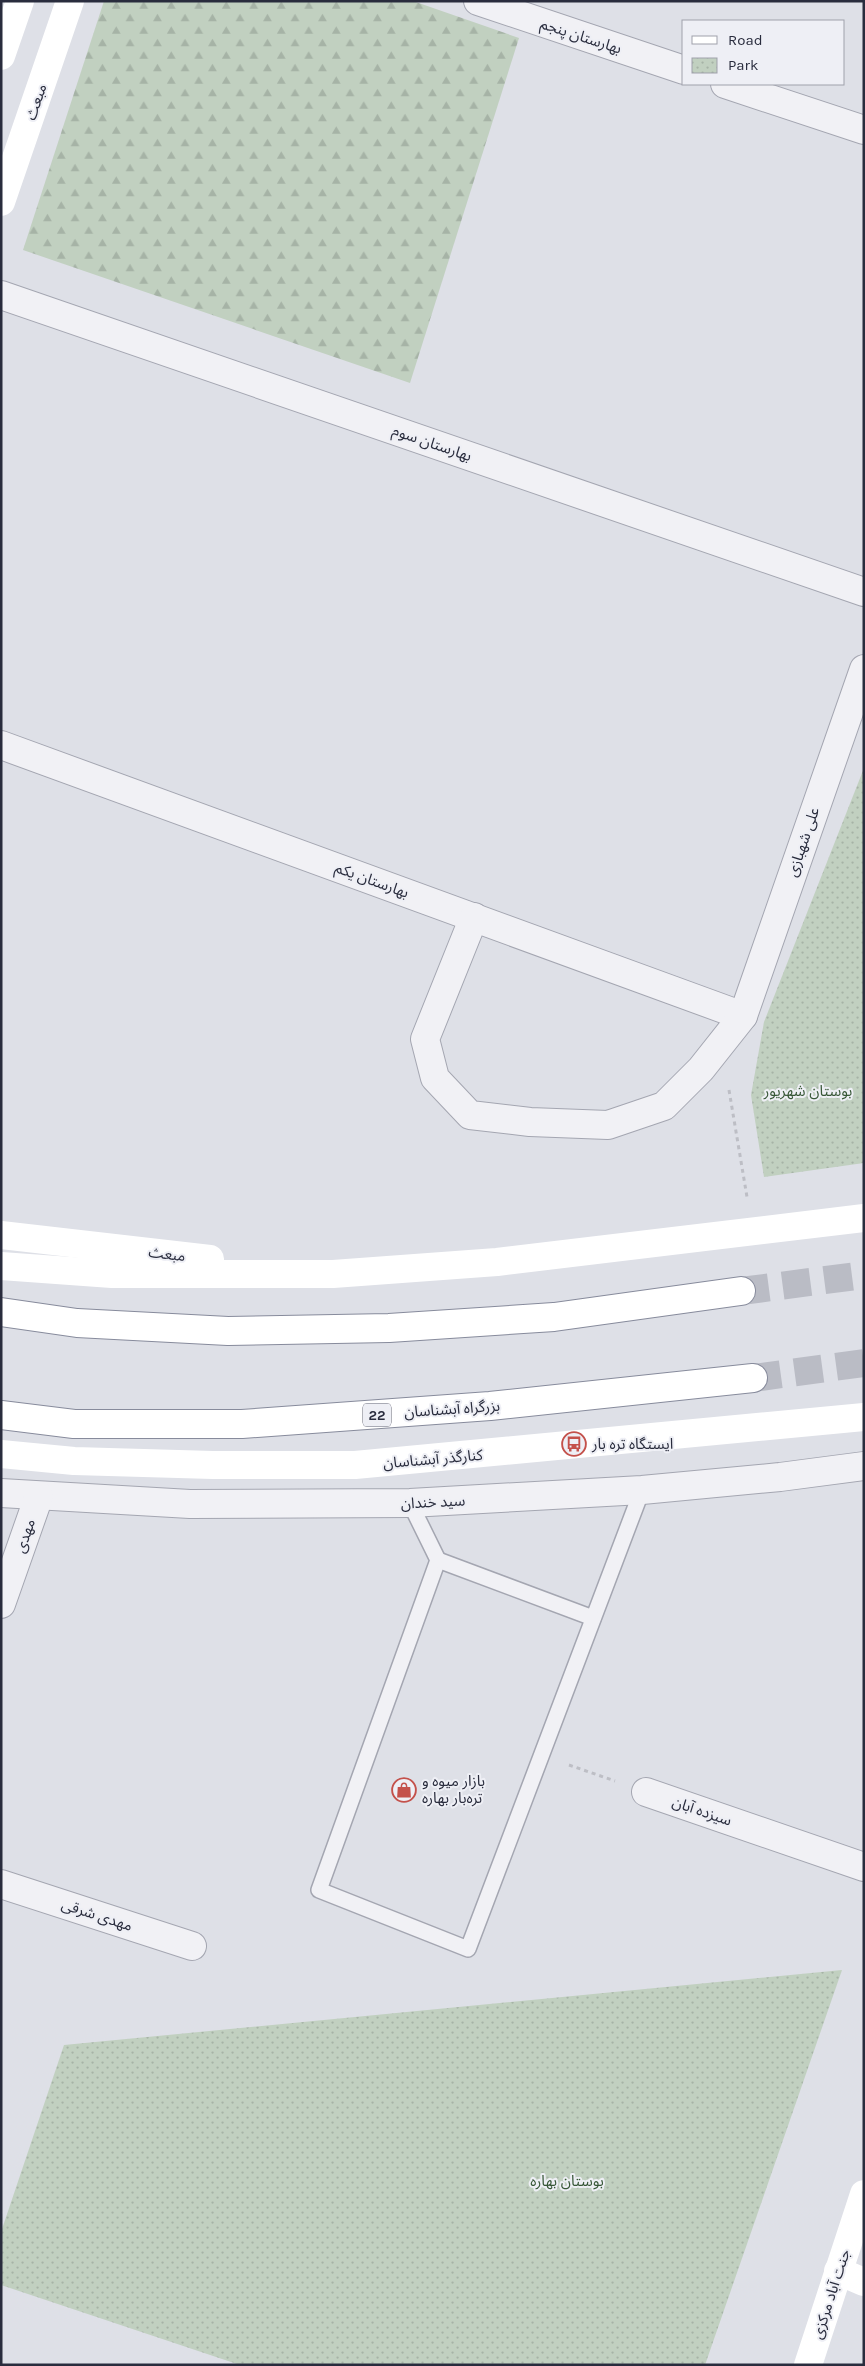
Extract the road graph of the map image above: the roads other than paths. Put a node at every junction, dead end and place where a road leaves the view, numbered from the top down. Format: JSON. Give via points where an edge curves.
{"nodes":[{"id":1,"x":20,"y":1,"type":"edge"},
{"id":2,"x":70,"y":1,"type":"edge"},
{"id":3,"x":478,"y":1,"type":"edge"},
{"id":4,"x":1,"y":56,"type":"edge"},
{"id":5,"x":682,"y":69,"type":"edge"},
{"id":6,"x":728,"y":85,"type":"edge"},
{"id":7,"x":864,"y":130,"type":"edge"},
{"id":8,"x":1,"y":202,"type":"edge"},
{"id":9,"x":1,"y":295,"type":"edge"},
{"id":10,"x":864,"y":592,"type":"edge"},
{"id":11,"x":864,"y":669,"type":"edge"},
{"id":12,"x":1,"y":745,"type":"edge"},
{"id":13,"x":474,"y":917,"type":"junction"},
{"id":14,"x":743,"y":1016,"type":"junction"},
{"id":15,"x":855,"y":1218,"type":"edge"},
{"id":16,"x":1,"y":1235,"type":"edge"},
{"id":17,"x":1,"y":1266,"type":"edge"},
{"id":18,"x":333,"y":1274,"type":"junction"},
{"id":19,"x":741,"y":1291,"type":"tunnel mouth"},
{"id":20,"x":1,"y":1312,"type":"edge"},
{"id":21,"x":753,"y":1378,"type":"tunnel mouth"},
{"id":22,"x":1,"y":1415,"type":"edge"},
{"id":23,"x":864,"y":1417,"type":"edge"},
{"id":24,"x":1,"y":1454,"type":"edge"},
{"id":25,"x":864,"y":1466,"type":"edge"},
{"id":26,"x":642,"y":1490,"type":"junction"},
{"id":27,"x":1,"y":1493,"type":"edge"},
{"id":28,"x":39,"y":1496,"type":"junction"},
{"id":29,"x":410,"y":1503,"type":"junction"},
{"id":30,"x":438,"y":1560,"type":"junction"},
{"id":31,"x":1,"y":1604,"type":"edge"},
{"id":32,"x":593,"y":1618,"type":"junction"},
{"id":33,"x":646,"y":1792,"type":"road end"},
{"id":34,"x":864,"y":1866,"type":"edge"},
{"id":35,"x":1,"y":1884,"type":"edge"},
{"id":36,"x":192,"y":1946,"type":"dead end"},
{"id":37,"x":864,"y":2194,"type":"edge"},
{"id":38,"x":838,"y":2271,"type":"junction"},
{"id":39,"x":864,"y":2282,"type":"edge"},
{"id":40,"x":808,"y":2365,"type":"edge"}],
"edges":[{"from":1,"to":4,"type":"main road"},
{"from":2,"to":8,"type":"main road","name":"مبعث"},
{"from":3,"to":5,"type":"street","name":"بهارستان پنجم"},
{"from":6,"to":7,"type":"street"},
{"from":9,"to":10,"type":"street","name":"بهارستان سوم"},
{"from":11,"to":14,"type":"street","name":"علی شهبازی"},
{"from":12,"to":13,"type":"street","name":"بهارستان یکم"},
{"from":13,"to":14,"type":"street","name":"بهارستان یکم"},
{"from":13,"to":14,"type":"street","name":"علی شهبازی","via":[[425,1039],[435,1078],[470,1114],[530,1122],[608,1125],[664,1106],[701,1069]]},
{"from":15,"to":18,"type":"main road","via":[[497,1262]]},
{"from":16,"to":18,"type":"main road","name":"مبعث"},
{"from":17,"to":18,"type":"main road","via":[[112,1274]]},
{"from":19,"to":20,"type":"main road","via":[[554,1317],[389,1328],[228,1331],[77,1323]]},
{"from":21,"to":22,"type":"main road","name":"بزرگراه آبشناسان","number":"22","via":[[490,1406],[242,1424],[74,1424]]},
{"from":23,"to":24,"type":"main road","name":"کنارگذر آبشناسان","via":[[355,1465],[203,1465]]},
{"from":25,"to":26,"type":"street","name":"سید خندان"},
{"from":26,"to":29,"type":"street","name":"سید خندان"},
{"from":26,"to":32,"type":"lane"},
{"from":27,"to":28,"type":"street","name":"سید خندان"},
{"from":28,"to":29,"type":"street","name":"سید خندان","via":[[190,1504]]},
{"from":28,"to":31,"type":"street","name":"مهدی"},
{"from":29,"to":30,"type":"lane"},
{"from":30,"to":32,"type":"lane"},
{"from":30,"to":32,"type":"lane","via":[[319,1890],[468,1949]]},
{"from":33,"to":34,"type":"street","name":"سیزده آبان"},
{"from":35,"to":36,"type":"street","name":"مهدی شرقی"},
{"from":37,"to":38,"type":"main road","name":"جنت آباد مرکزی"},
{"from":38,"to":39,"type":"main road"},
{"from":38,"to":40,"type":"main road","name":"جنت آباد مرکزی"}]}
